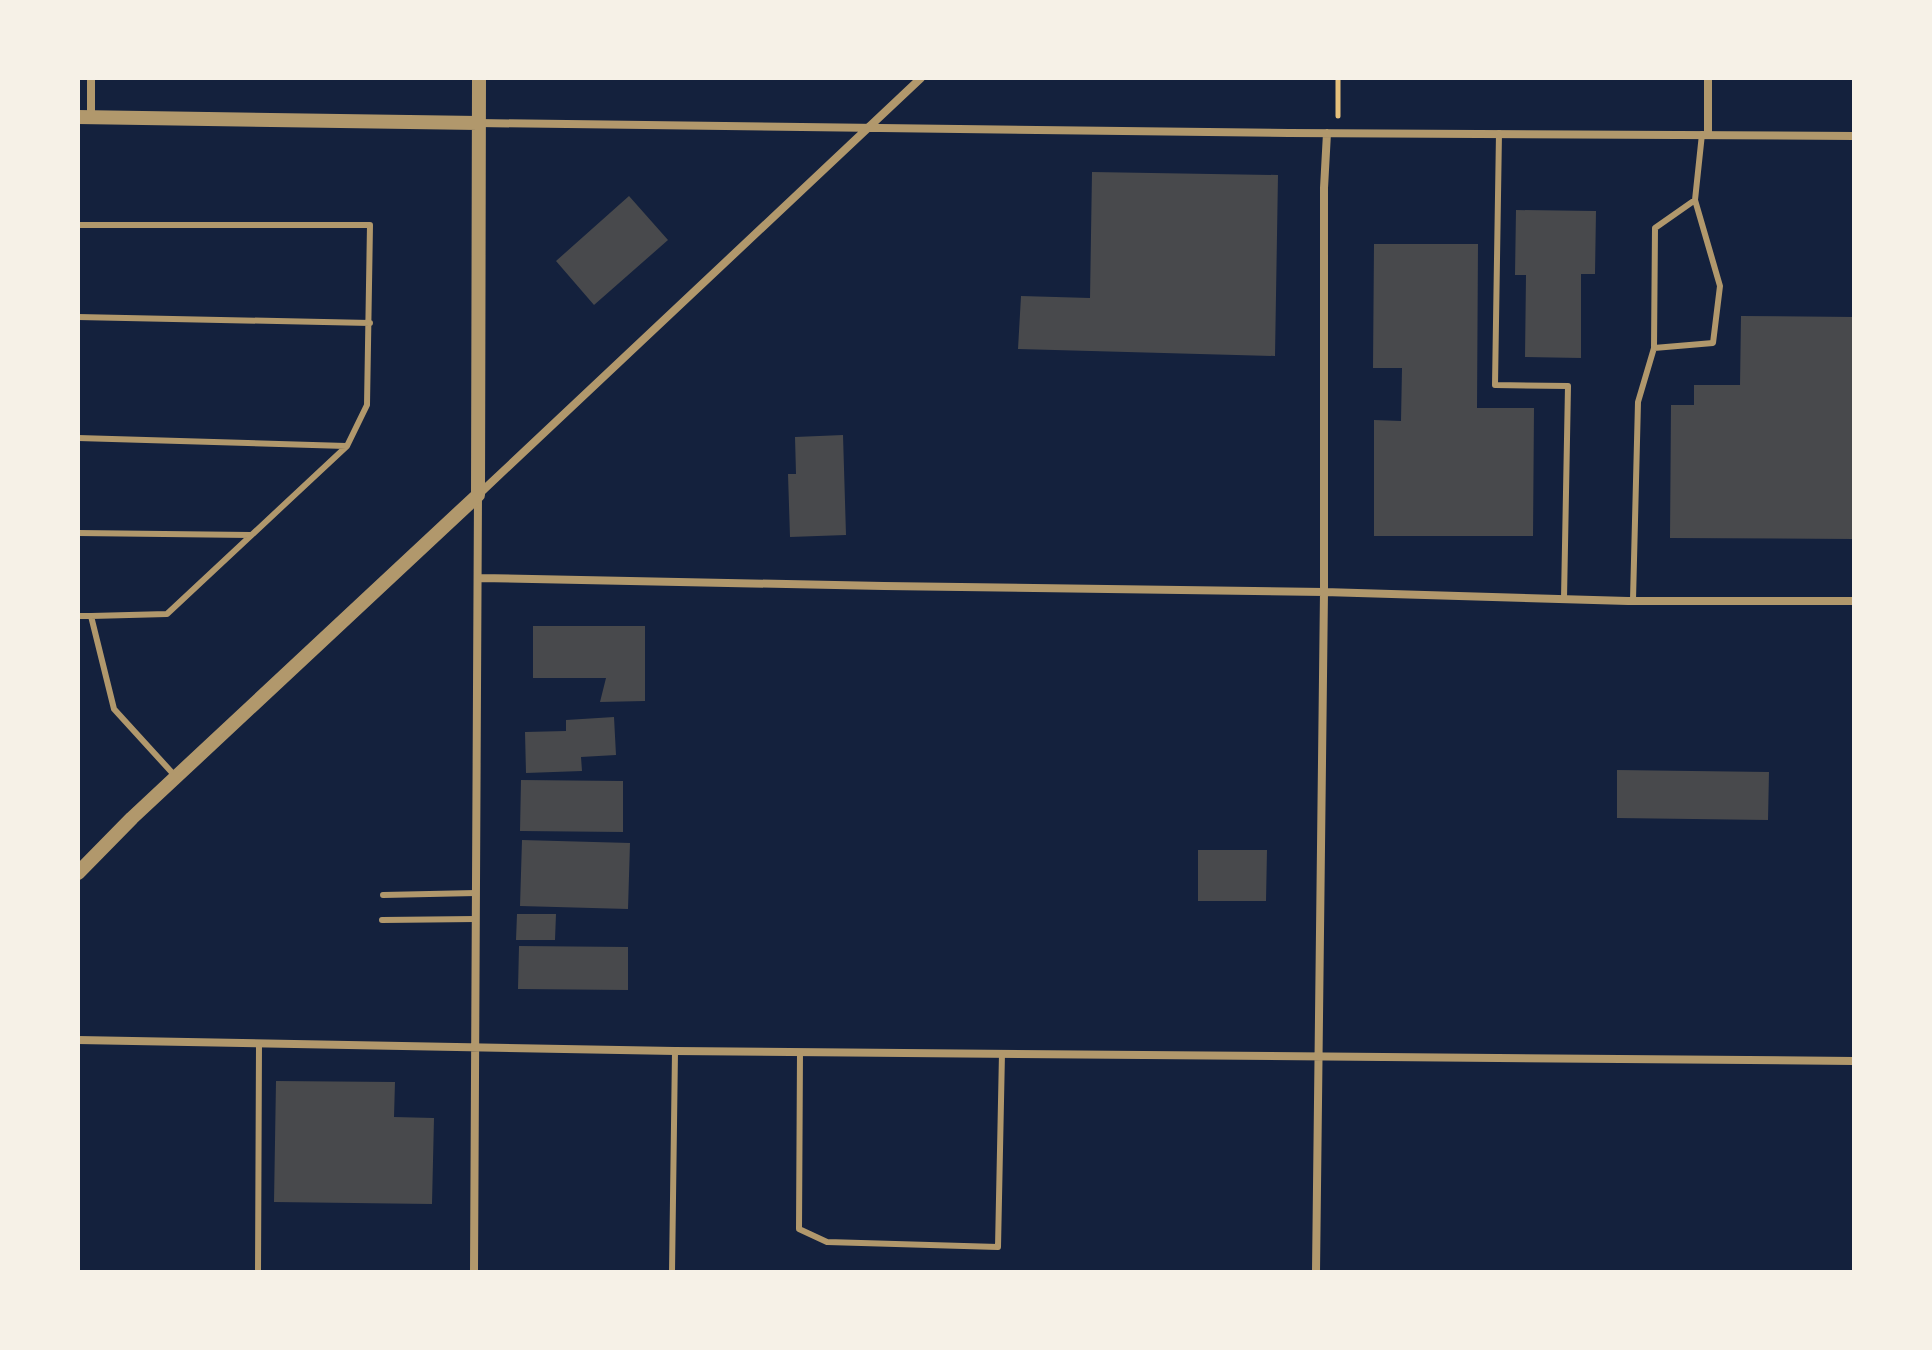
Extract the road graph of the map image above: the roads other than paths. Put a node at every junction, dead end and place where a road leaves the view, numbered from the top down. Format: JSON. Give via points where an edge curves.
{"nodes":[{"id":1,"x":91,"y":78,"type":"edge"},
{"id":2,"x":479,"y":78,"type":"edge"},
{"id":3,"x":921,"y":78,"type":"edge"},
{"id":4,"x":1708,"y":78,"type":"edge"},
{"id":5,"x":85,"y":117,"type":"edge"},
{"id":6,"x":478,"y":123,"type":"junction"},
{"id":7,"x":865,"y":129,"type":"junction"},
{"id":8,"x":1327,"y":133,"type":"junction"},
{"id":9,"x":1499,"y":133,"type":"junction"},
{"id":10,"x":1705,"y":134,"type":"junction"},
{"id":11,"x":1854,"y":136,"type":"edge"},
{"id":12,"x":1695,"y":200,"type":"junction"},
{"id":13,"x":78,"y":225,"type":"edge"},
{"id":14,"x":78,"y":317,"type":"edge"},
{"id":15,"x":370,"y":323,"type":"junction"},
{"id":16,"x":1654,"y":348,"type":"junction"},
{"id":17,"x":78,"y":438,"type":"edge"},
{"id":18,"x":347,"y":446,"type":"junction"},
{"id":19,"x":478,"y":495,"type":"junction"},
{"id":20,"x":78,"y":533,"type":"edge"},
{"id":21,"x":252,"y":535,"type":"junction"},
{"id":22,"x":479,"y":578,"type":"junction"},
{"id":23,"x":1324,"y":592,"type":"junction"},
{"id":24,"x":1564,"y":599,"type":"junction"},
{"id":25,"x":1633,"y":600,"type":"junction"},
{"id":26,"x":1854,"y":601,"type":"edge"},
{"id":27,"x":78,"y":616,"type":"edge"},
{"id":28,"x":91,"y":616,"type":"junction"},
{"id":29,"x":176,"y":777,"type":"junction"},
{"id":30,"x":78,"y":873,"type":"edge"},
{"id":31,"x":476,"y":893,"type":"junction"},
{"id":32,"x":383,"y":895,"type":"dead end"},
{"id":33,"x":476,"y":919,"type":"junction"},
{"id":34,"x":382,"y":920,"type":"dead end"},
{"id":35,"x":78,"y":1040,"type":"edge"},
{"id":36,"x":259,"y":1044,"type":"junction"},
{"id":37,"x":475,"y":1047,"type":"junction"},
{"id":38,"x":675,"y":1051,"type":"junction"},
{"id":39,"x":800,"y":1052,"type":"junction"},
{"id":40,"x":1002,"y":1053,"type":"junction"},
{"id":41,"x":1319,"y":1055,"type":"junction"},
{"id":42,"x":1854,"y":1061,"type":"edge"},
{"id":43,"x":258,"y":1272,"type":"edge"},
{"id":44,"x":474,"y":1272,"type":"edge"},
{"id":45,"x":672,"y":1272,"type":"edge"},
{"id":46,"x":1316,"y":1272,"type":"edge"}],
"edges":[{"from":1,"to":5,"type":"street"},
{"from":2,"to":6,"type":"street"},
{"from":3,"to":7,"type":"street"},
{"from":4,"to":10,"type":"street"},
{"from":5,"to":6,"type":"street"},
{"from":6,"to":7,"type":"street"},
{"from":6,"to":19,"type":"street"},
{"from":7,"to":8,"type":"street"},
{"from":7,"to":19,"type":"street"},
{"from":8,"to":9,"type":"street"},
{"from":8,"to":23,"type":"street"},
{"from":9,"to":10,"type":"street"},
{"from":9,"to":24,"type":"lane","via":[[1495,385],[1568,386]]},
{"from":10,"to":11,"type":"street"},
{"from":10,"to":12,"type":"lane"},
{"from":12,"to":16,"type":"lane","via":[[1655,228]]},
{"from":12,"to":16,"type":"lane","via":[[1720,286],[1713,343]]},
{"from":13,"to":15,"type":"lane","via":[[370,225]]},
{"from":14,"to":15,"type":"lane"},
{"from":15,"to":18,"type":"lane","via":[[367,405]]},
{"from":16,"to":25,"type":"lane","via":[[1638,402]]},
{"from":17,"to":18,"type":"lane"},
{"from":18,"to":21,"type":"lane"},
{"from":19,"to":22,"type":"street"},
{"from":19,"to":29,"type":"street"},
{"from":20,"to":21,"type":"lane"},
{"from":21,"to":28,"type":"lane","via":[[167,614]]},
{"from":22,"to":23,"type":"street"},
{"from":22,"to":31,"type":"street"},
{"from":23,"to":24,"type":"street"},
{"from":23,"to":41,"type":"street"},
{"from":24,"to":25,"type":"street"},
{"from":25,"to":26,"type":"street"},
{"from":27,"to":28,"type":"lane"},
{"from":28,"to":29,"type":"lane","via":[[114,709]]},
{"from":29,"to":30,"type":"street"},
{"from":31,"to":32,"type":"lane"},
{"from":31,"to":33,"type":"street"},
{"from":33,"to":34,"type":"lane"},
{"from":33,"to":37,"type":"street"},
{"from":35,"to":36,"type":"street"},
{"from":36,"to":37,"type":"street"},
{"from":36,"to":43,"type":"lane"},
{"from":37,"to":38,"type":"street"},
{"from":37,"to":44,"type":"street"},
{"from":38,"to":39,"type":"street"},
{"from":38,"to":45,"type":"lane"},
{"from":39,"to":40,"type":"street"},
{"from":39,"to":40,"type":"lane","via":[[799,1229],[827,1242],[998,1247]]},
{"from":40,"to":41,"type":"street"},
{"from":41,"to":42,"type":"street"},
{"from":41,"to":46,"type":"street"}]}
